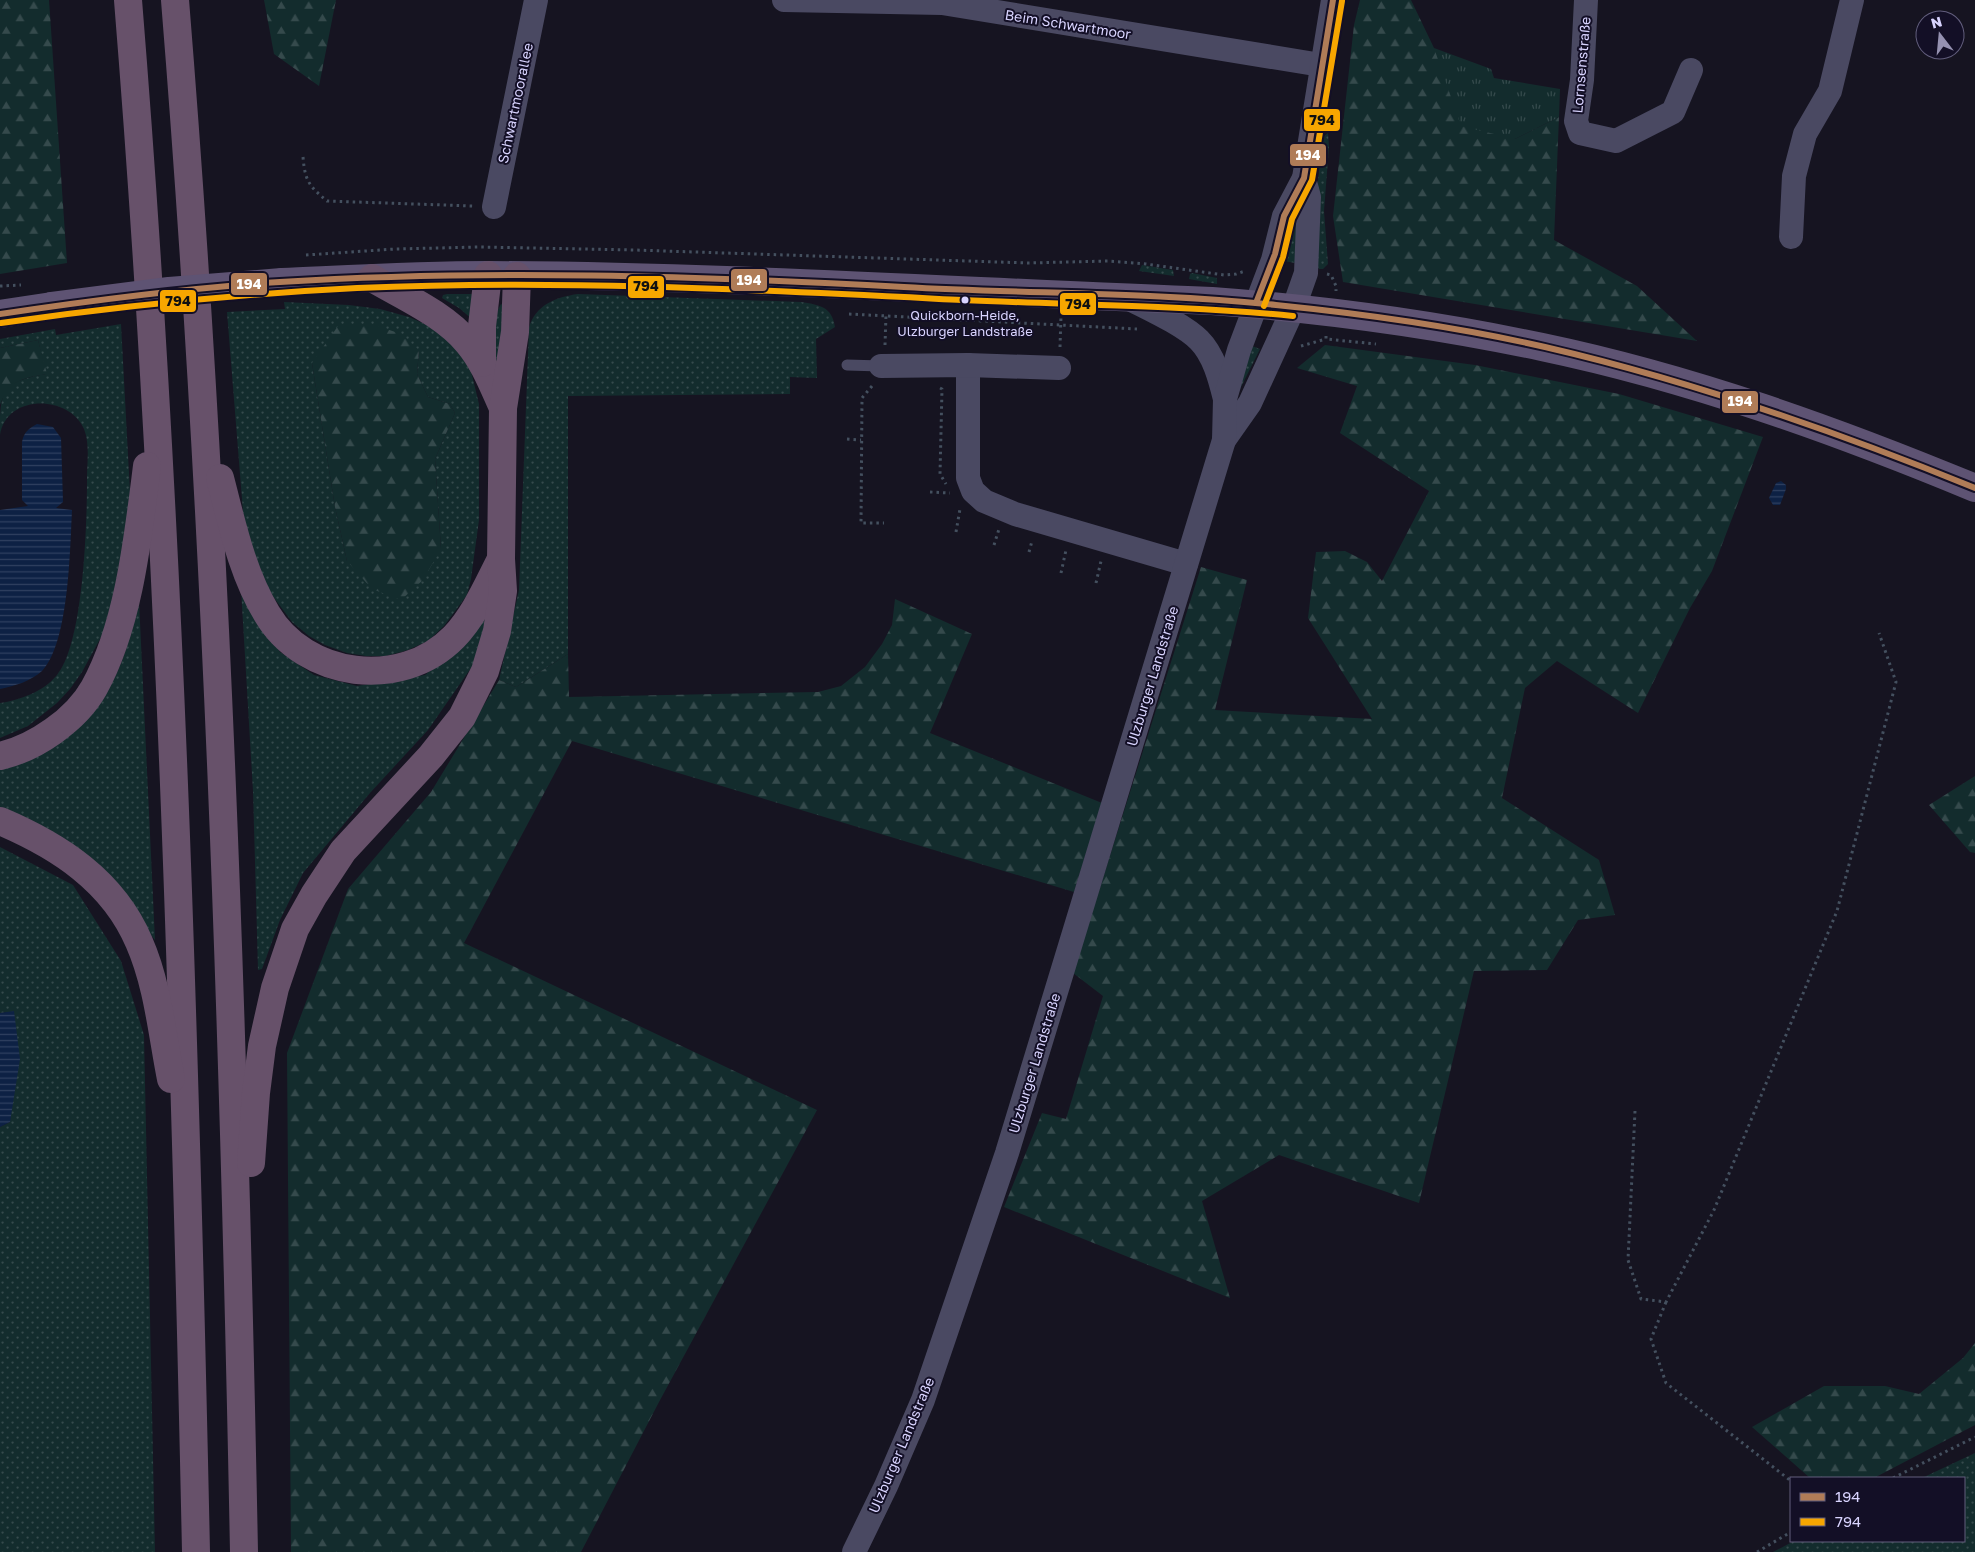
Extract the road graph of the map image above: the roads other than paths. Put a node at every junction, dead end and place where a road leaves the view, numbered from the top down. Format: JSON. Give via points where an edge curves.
{"nodes":[{"id":1,"x":128,"y":0,"type":"edge"},
{"id":2,"x":175,"y":0,"type":"edge"},
{"id":3,"x":536,"y":0,"type":"edge"},
{"id":4,"x":784,"y":0,"type":"edge"},
{"id":5,"x":1333,"y":0,"type":"edge"},
{"id":6,"x":1586,"y":0,"type":"edge"},
{"id":7,"x":1852,"y":0,"type":"edge"},
{"id":8,"x":1321,"y":65,"type":"junction"},
{"id":9,"x":1691,"y":70,"type":"dead end"},
{"id":10,"x":1304,"y":178,"type":"junction"},
{"id":11,"x":494,"y":207,"type":"road end"},
{"id":12,"x":1791,"y":238,"type":"dead end"},
{"id":13,"x":488,"y":275,"type":"junction"},
{"id":14,"x":517,"y":276,"type":"junction"},
{"id":15,"x":372,"y":278,"type":"junction"},
{"id":16,"x":1126,"y":297,"type":"junction"},
{"id":17,"x":1256,"y":303,"type":"junction"},
{"id":18,"x":50,"y":306,"type":"junction"},
{"id":19,"x":1294,"y":307,"type":"junction"},
{"id":20,"x":0,"y":314,"type":"edge"},
{"id":21,"x":0,"y":325,"type":"edge"},
{"id":22,"x":482,"y":363,"type":"junction"},
{"id":23,"x":847,"y":365,"type":"dead end"},
{"id":24,"x":968,"y":366,"type":"junction"},
{"id":25,"x":1059,"y":368,"type":"road end"},
{"id":26,"x":880,"y":371,"type":"joint"},
{"id":27,"x":156,"y":395,"type":"junction"},
{"id":28,"x":1225,"y":399,"type":"junction"},
{"id":29,"x":503,"y":408,"type":"junction"},
{"id":30,"x":205,"y":418,"type":"junction"},
{"id":31,"x":1224,"y":440,"type":"junction"},
{"id":32,"x":1975,"y":488,"type":"edge"},
{"id":33,"x":501,"y":559,"type":"junction"},
{"id":34,"x":1186,"y":564,"type":"junction"},
{"id":35,"x":0,"y":756,"type":"edge"},
{"id":36,"x":0,"y":821,"type":"edge"},
{"id":37,"x":188,"y":1170,"type":"junction"},
{"id":38,"x":238,"y":1225,"type":"junction"},
{"id":39,"x":196,"y":1552,"type":"edge"},
{"id":40,"x":244,"y":1552,"type":"edge"},
{"id":41,"x":854,"y":1552,"type":"edge"}],
"edges":[{"from":1,"to":27,"type":"highway"},
{"from":2,"to":30,"type":"highway"},
{"from":3,"to":11,"type":"street","name":"Schwartmoorallee"},
{"from":4,"to":8,"type":"street","name":"Beim Schwartmoor","via":[[942,3]]},
{"from":5,"to":8,"type":"street","name":"Ulzburger Landstraße"},
{"from":6,"to":9,"type":"street","name":"Lornsenstraße","via":[[1582,80],[1576,121],[1580,133],[1616,140],[1673,112]]},
{"from":7,"to":12,"type":"street","via":[[1830,91],[1805,134],[1794,176]]},
{"from":8,"to":10,"type":"street","name":"Ulzburger Landstraße"},
{"from":10,"to":17,"type":"street","name":"Ulzburger Landstraße","via":[[1284,216],[1275,254]]},
{"from":10,"to":19,"type":"street","name":"Ulzburger Landstraße","via":[[1308,198],[1306,273]]},
{"from":13,"to":14,"type":"main road"},
{"from":13,"to":15,"type":"main road"},
{"from":13,"to":22,"type":"highway","via":[[482,326]]},
{"from":14,"to":16,"type":"main road","via":[[840,284]]},
{"from":14,"to":29,"type":"highway","via":[[515,332]]},
{"from":15,"to":18,"type":"main road","bridge":true,"via":[[169,291]]},
{"from":15,"to":22,"type":"highway","via":[[437,315],[458,332]]},
{"from":16,"to":17,"type":"main road"},
{"from":16,"to":28,"type":"street","name":"Ulzburger Landstraße","via":[[1198,339],[1215,366]]},
{"from":17,"to":19,"type":"main road"},
{"from":17,"to":28,"type":"street","name":"Ulzburger Landstraße"},
{"from":18,"to":20,"type":"main road"},
{"from":18,"to":21,"type":"main road"},
{"from":19,"to":31,"type":"street","name":"Ulzburger Landstraße","via":[[1250,403]]},
{"from":19,"to":32,"type":"main road","via":[[1455,330],[1629,368],[1864,443]]},
{"from":22,"to":29,"type":"highway"},
{"from":23,"to":26,"type":"lane"},
{"from":24,"to":25,"type":"street"},
{"from":24,"to":26,"type":"street"},
{"from":24,"to":34,"type":"street","via":[[968,478],[973,492],[1015,514]]},
{"from":27,"to":35,"type":"highway","via":[[140,523],[123,610],[108,656],[93,689],[74,712],[50,734]]},
{"from":27,"to":37,"type":"highway"},
{"from":28,"to":31,"type":"street","name":"Ulzburger Landstraße"},
{"from":29,"to":33,"type":"highway"},
{"from":30,"to":33,"type":"highway","via":[[238,548],[252,584],[267,615],[288,641],[313,656],[346,670],[376,672],[405,666],[430,655],[453,638],[470,619]]},
{"from":30,"to":38,"type":"highway","via":[[224,812]]},
{"from":31,"to":34,"type":"street","name":"Ulzburger Landstraße"},
{"from":33,"to":38,"type":"highway","via":[[504,591],[497,630],[485,671],[462,717],[431,756],[343,851],[295,929],[275,988],[262,1046],[250,1184]]},
{"from":34,"to":41,"type":"street","name":"Ulzburger Landstraße","via":[[984,1221],[922,1400]]},
{"from":36,"to":37,"type":"highway","via":[[47,843],[94,877],[117,902],[139,942],[152,983]]},
{"from":37,"to":39,"type":"highway"},
{"from":38,"to":40,"type":"highway"}]}
